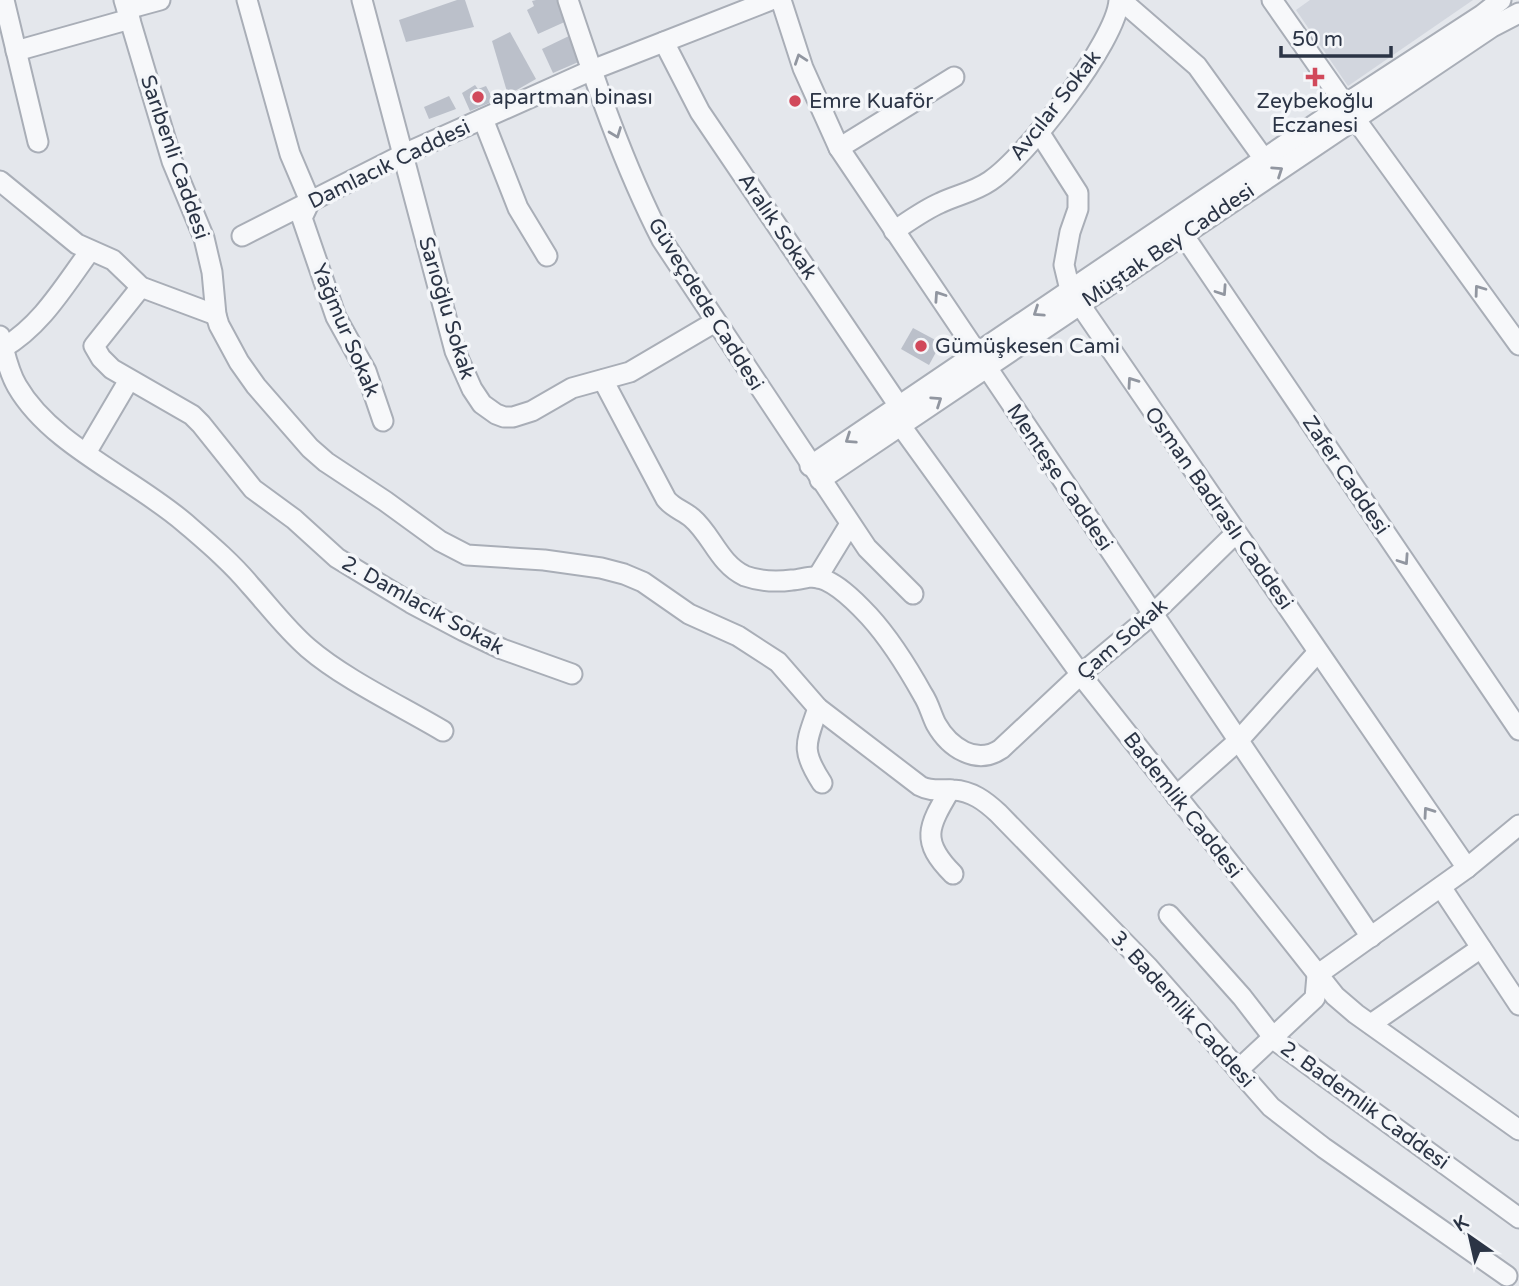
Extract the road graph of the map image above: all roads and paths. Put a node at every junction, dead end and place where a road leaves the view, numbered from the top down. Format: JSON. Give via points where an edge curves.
{"nodes":[{"id":1,"x":4,"y":0,"type":"edge"},
{"id":2,"x":160,"y":0,"type":"edge"},
{"id":3,"x":247,"y":0,"type":"edge"},
{"id":4,"x":362,"y":0,"type":"edge"},
{"id":5,"x":568,"y":0,"type":"edge"},
{"id":6,"x":771,"y":0,"type":"edge"},
{"id":7,"x":780,"y":0,"type":"edge"},
{"id":8,"x":1120,"y":0,"type":"edge"},
{"id":9,"x":1272,"y":0,"type":"edge"},
{"id":10,"x":1501,"y":0,"type":"edge"},
{"id":11,"x":127,"y":9,"type":"edge"},
{"id":12,"x":1519,"y":13,"type":"edge"},
{"id":13,"x":664,"y":42,"type":"junction"},
{"id":14,"x":16,"y":51,"type":"junction"},
{"id":15,"x":592,"y":70,"type":"junction"},
{"id":16,"x":954,"y":76,"type":"dead end"},
{"id":17,"x":1350,"y":112,"type":"junction"},
{"id":18,"x":483,"y":119,"type":"junction"},
{"id":19,"x":1040,"y":132,"type":"junction"},
{"id":20,"x":38,"y":142,"type":"dead end"},
{"id":21,"x":839,"y":148,"type":"junction"},
{"id":22,"x":404,"y":154,"type":"junction"},
{"id":23,"x":1264,"y":159,"type":"junction"},
{"id":24,"x":0,"y":181,"type":"edge"},
{"id":25,"x":310,"y":201,"type":"junction"},
{"id":26,"x":1178,"y":227,"type":"junction"},
{"id":27,"x":894,"y":231,"type":"junction"},
{"id":28,"x":242,"y":236,"type":"dead end"},
{"id":29,"x":90,"y":251,"type":"junction"},
{"id":30,"x":547,"y":256,"type":"dead end"},
{"id":31,"x":141,"y":288,"type":"junction"},
{"id":32,"x":1074,"y":298,"type":"junction"},
{"id":33,"x":216,"y":315,"type":"junction"},
{"id":34,"x":715,"y":323,"type":"junction"},
{"id":35,"x":2,"y":342,"type":"edge"},
{"id":36,"x":1519,"y":345,"type":"edge"},
{"id":37,"x":982,"y":360,"type":"junction"},
{"id":38,"x":129,"y":380,"type":"junction"},
{"id":39,"x":603,"y":380,"type":"junction"},
{"id":40,"x":899,"y":405,"type":"junction"},
{"id":41,"x":383,"y":421,"type":"dead end"},
{"id":42,"x":901,"y":426,"type":"junction"},
{"id":43,"x":86,"y":453,"type":"junction"},
{"id":44,"x":815,"y":473,"type":"junction"},
{"id":45,"x":850,"y":524,"type":"junction"},
{"id":46,"x":1236,"y":533,"type":"junction"},
{"id":47,"x":817,"y":578,"type":"junction"},
{"id":48,"x":913,"y":594,"type":"dead end"},
{"id":49,"x":1153,"y":614,"type":"junction"},
{"id":50,"x":1318,"y":652,"type":"junction"},
{"id":51,"x":572,"y":674,"type":"dead end"},
{"id":52,"x":1081,"y":674,"type":"junction"},
{"id":53,"x":818,"y":708,"type":"junction"},
{"id":54,"x":1519,"y":730,"type":"edge"},
{"id":55,"x":443,"y":731,"type":"dead end"},
{"id":56,"x":1238,"y":741,"type":"junction"},
{"id":57,"x":822,"y":783,"type":"dead end"},
{"id":58,"x":950,"y":790,"type":"junction"},
{"id":59,"x":1176,"y":796,"type":"junction"},
{"id":60,"x":1519,"y":825,"type":"edge"},
{"id":61,"x":1467,"y":868,"type":"junction"},
{"id":62,"x":953,"y":874,"type":"dead end"},
{"id":63,"x":1441,"y":887,"type":"junction"},
{"id":64,"x":1169,"y":915,"type":"dead end"},
{"id":65,"x":1371,"y":937,"type":"junction"},
{"id":66,"x":1481,"y":948,"type":"junction"},
{"id":67,"x":1317,"y":975,"type":"junction"},
{"id":68,"x":1519,"y":1005,"type":"edge"},
{"id":69,"x":1371,"y":1024,"type":"junction"},
{"id":70,"x":1273,"y":1038,"type":"junction"},
{"id":71,"x":1238,"y":1070,"type":"junction"},
{"id":72,"x":1519,"y":1130,"type":"edge"},
{"id":73,"x":1519,"y":1218,"type":"edge"},
{"id":74,"x":1507,"y":1276,"type":"dead end"}],
"edges":[{"from":1,"to":14,"type":"street"},
{"from":2,"to":11,"type":"street"},
{"from":3,"to":25,"type":"street","name":"Yağmur Sokak","via":[[290,154]]},
{"from":4,"to":22,"type":"street","name":"Sarıoğlu Sokak"},
{"from":5,"to":15,"type":"street","name":"Güveçdede Caddesi"},
{"from":6,"to":13,"type":"street","name":"Damlacık Caddesi"},
{"from":21,"to":7,"type":"street","name":"Menteşe Caddesi","one_way":true,"via":[[803,68]]},
{"from":8,"to":19,"type":"street","name":"Avcılar Sokak","via":[[1111,30]]},
{"from":8,"to":23,"type":"street","via":[[1198,66]]},
{"from":9,"to":17,"type":"street"},
{"from":10,"to":17,"type":"street","name":"Müştak Bey Caddesi"},
{"from":11,"to":14,"type":"street"},
{"from":11,"to":33,"type":"street","name":"Sarıbenli Caddesi","via":[[172,161],[204,238]]},
{"from":12,"to":17,"type":"street","name":"Müştak Bey Caddesi"},
{"from":13,"to":15,"type":"street","name":"Damlacık Caddesi"},
{"from":13,"to":40,"type":"street","name":"Aralık Sokak","via":[[701,112]]},
{"from":14,"to":20,"type":"street"},
{"from":15,"to":18,"type":"street","name":"Damlacık Caddesi"},
{"from":15,"to":34,"type":"street","name":"Güveçdede Caddesi","one_way":true,"via":[[650,217]]},
{"from":16,"to":21,"type":"street"},
{"from":17,"to":23,"type":"street","name":"Müştak Bey Caddesi"},
{"from":26,"to":17,"type":"street","name":"Müştak Bey Caddesi","one_way":true},
{"from":36,"to":17,"type":"street","one_way":true},
{"from":18,"to":22,"type":"street","name":"Damlacık Caddesi"},
{"from":18,"to":30,"type":"street","via":[[518,208]]},
{"from":19,"to":27,"type":"street","name":"Avcılar Sokak","via":[[991,180]]},
{"from":19,"to":32,"type":"street","name":"Osman Badraslı Caddesi","via":[[1079,200],[1064,265]]},
{"from":21,"to":27,"type":"street","name":"Menteşe Caddesi"},
{"from":22,"to":25,"type":"street","name":"Damlacık Caddesi"},
{"from":22,"to":39,"type":"street","name":"Sarıoğlu Sokak","via":[[456,351],[482,404],[503,417],[513,417],[572,388]]},
{"from":23,"to":26,"type":"street","name":"Müştak Bey Caddesi"},
{"from":24,"to":29,"type":"street"},
{"from":25,"to":28,"type":"street","name":"Damlacık Caddesi"},
{"from":25,"to":41,"type":"street","name":"Yağmur Sokak","via":[[302,218],[336,317],[366,371]]},
{"from":26,"to":32,"type":"street","name":"Müştak Bey Caddesi"},
{"from":26,"to":54,"type":"street","name":"Zafer Caddesi","one_way":true},
{"from":37,"to":27,"type":"street","name":"Menteşe Caddesi","one_way":true},
{"from":29,"to":31,"type":"street","via":[[113,260]]},
{"from":29,"to":35,"type":"street","via":[[37,322],[19,339]]},
{"from":31,"to":33,"type":"street"},
{"from":31,"to":38,"type":"street","name":"2. Damlacık Sokak","via":[[94,346],[101,358]]},
{"from":32,"to":37,"type":"street","name":"Müştak Bey Caddesi"},
{"from":46,"to":32,"type":"street","name":"Osman Badraslı Caddesi","one_way":true},
{"from":33,"to":53,"type":"street","name":"Sarıbenli Caddesi","via":[[248,374],[310,448],[440,541],[476,557],[544,560],[601,568],[636,579],[688,614],[738,636],[778,662]]},
{"from":34,"to":39,"type":"street","name":"Sarıoğlu Sokak","via":[[641,366]]},
{"from":34,"to":44,"type":"street","name":"Güveçdede Caddesi"},
{"from":35,"to":43,"type":"street","via":[[8,367],[27,401]]},
{"from":37,"to":40,"type":"street","name":"Müştak Bey Caddesi"},
{"from":42,"to":37,"type":"street","name":"Müştak Bey Caddesi","one_way":true},
{"from":37,"to":49,"type":"street","name":"Menteşe Caddesi"},
{"from":38,"to":43,"type":"street"},
{"from":38,"to":51,"type":"street","name":"2. Damlacık Sokak","via":[[191,415],[253,489],[345,564],[483,640]]},
{"from":39,"to":47,"type":"street","via":[[666,499],[701,527],[724,561],[755,579]]},
{"from":40,"to":44,"type":"street","name":"Müştak Bey Caddesi","one_way":true},
{"from":42,"to":44,"type":"street","name":"Müştak Bey Caddesi"},
{"from":42,"to":52,"type":"street","name":"Bademlik Caddesi"},
{"from":43,"to":55,"type":"street","via":[[193,530],[309,649]]},
{"from":44,"to":45,"type":"street","name":"Güveçdede Caddesi"},
{"from":45,"to":47,"type":"street"},
{"from":45,"to":48,"type":"street","name":"Güveçdede Caddesi"},
{"from":46,"to":49,"type":"street","name":"Çam Sokak"},
{"from":46,"to":50,"type":"street","name":"Osman Badraslı Caddesi"},
{"from":47,"to":52,"type":"street","name":"Çam Sokak","via":[[845,595],[880,629],[949,741],[976,756],[996,753]]},
{"from":49,"to":52,"type":"street","name":"Çam Sokak"},
{"from":49,"to":56,"type":"street","name":"Menteşe Caddesi"},
{"from":50,"to":56,"type":"street"},
{"from":61,"to":50,"type":"street","name":"Osman Badraslı Caddesi","one_way":true},
{"from":52,"to":59,"type":"street","name":"Bademlik Caddesi"},
{"from":53,"to":57,"type":"street","via":[[806,750]]},
{"from":53,"to":58,"type":"street","name":"3. Bademlik Caddesi","via":[[920,786]]},
{"from":56,"to":59,"type":"street"},
{"from":56,"to":65,"type":"street","name":"Menteşe Caddesi"},
{"from":58,"to":62,"type":"street","via":[[930,837],[932,850]]},
{"from":58,"to":71,"type":"street","name":"3. Bademlik Caddesi","via":[[976,796],[998,813],[1149,968]]},
{"from":59,"to":67,"type":"street","name":"Bademlik Caddesi"},
{"from":60,"to":61,"type":"street"},
{"from":61,"to":63,"type":"street"},
{"from":63,"to":65,"type":"street"},
{"from":63,"to":66,"type":"street"},
{"from":64,"to":70,"type":"street","name":"2. Bademlik Caddesi"},
{"from":65,"to":67,"type":"street"},
{"from":66,"to":68,"type":"street"},
{"from":66,"to":69,"type":"street"},
{"from":67,"to":69,"type":"street","name":"Bademlik Caddesi","via":[[1343,1004]]},
{"from":67,"to":70,"type":"street","via":[[1315,998]]},
{"from":69,"to":72,"type":"street","name":"Bademlik Caddesi"},
{"from":70,"to":71,"type":"street"},
{"from":70,"to":73,"type":"street","name":"2. Bademlik Caddesi"},
{"from":71,"to":74,"type":"street","name":"3. Bademlik Caddesi","via":[[1270,1107],[1297,1128]]}]}
